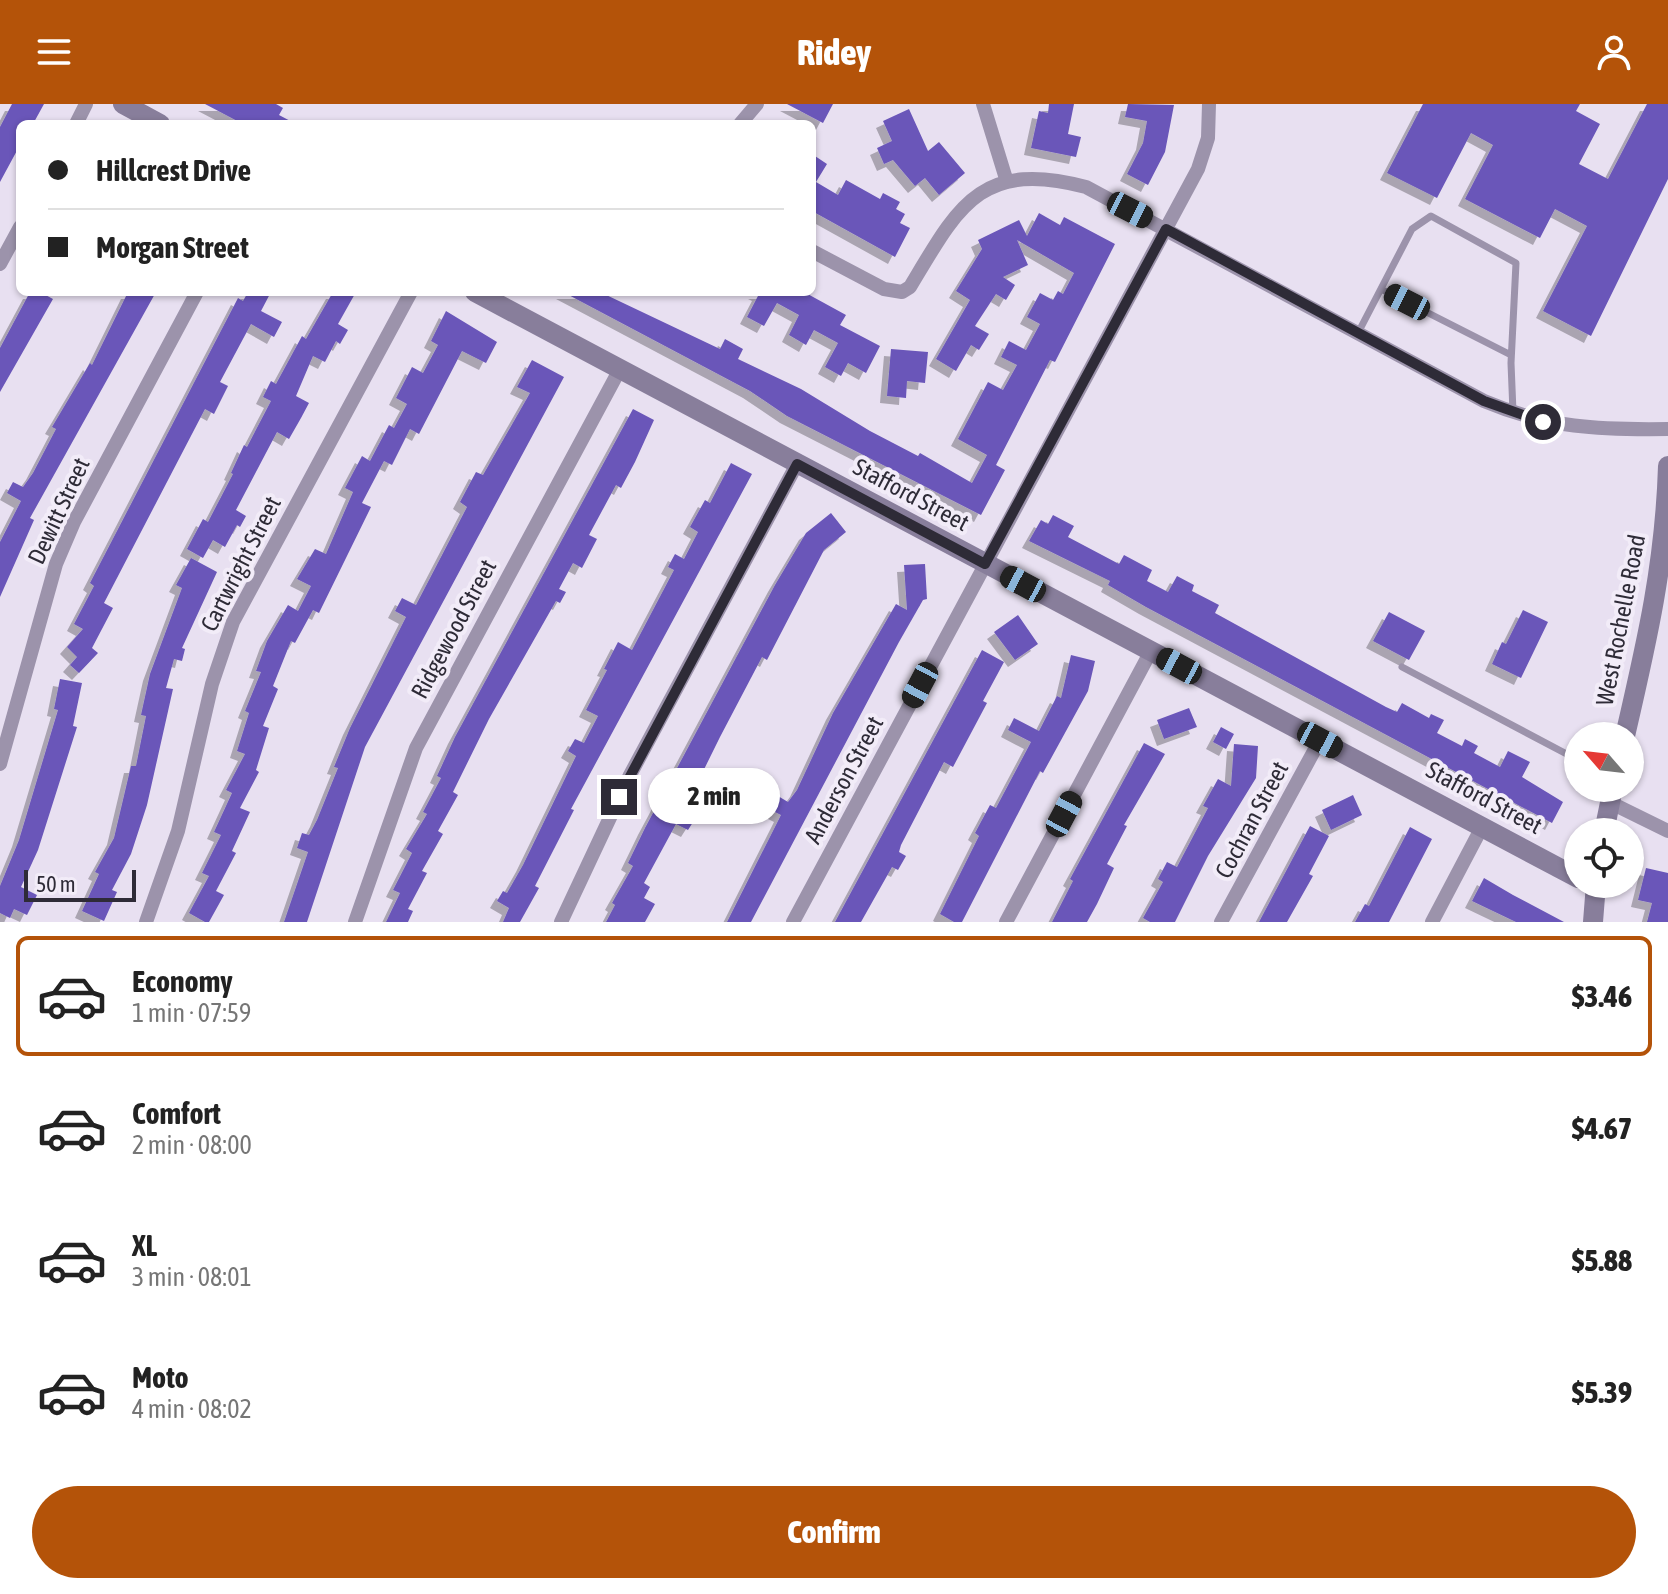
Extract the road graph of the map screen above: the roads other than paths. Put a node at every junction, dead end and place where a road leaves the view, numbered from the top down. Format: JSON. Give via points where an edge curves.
{"nodes":[{"id":1,"x":123,"y":104,"type":"edge"},
{"id":2,"x":757,"y":104,"type":"edge"},
{"id":3,"x":983,"y":104,"type":"edge"},
{"id":4,"x":1209,"y":104,"type":"edge"},
{"id":5,"x":153,"y":120,"type":"edge"},
{"id":6,"x":743,"y":120,"type":"edge"},
{"id":7,"x":1007,"y":182,"type":"junction"},
{"id":8,"x":1166,"y":229,"type":"junction"},
{"id":9,"x":16,"y":234,"type":"edge"},
{"id":10,"x":816,"y":253,"type":"edge"},
{"id":11,"x":0,"y":264,"type":"edge"},
{"id":12,"x":1381,"y":289,"type":"junction"},
{"id":13,"x":195,"y":296,"type":"edge"},
{"id":14,"x":409,"y":296,"type":"edge"},
{"id":15,"x":483,"y":296,"type":"edge"},
{"id":16,"x":1358,"y":333,"type":"junction"},
{"id":17,"x":1511,"y":355,"type":"junction"},
{"id":18,"x":620,"y":369,"type":"junction"},
{"id":19,"x":1513,"y":414,"type":"junction"},
{"id":20,"x":1668,"y":429,"type":"edge"},
{"id":21,"x":797,"y":464,"type":"junction"},
{"id":22,"x":1668,"y":466,"type":"edge"},
{"id":23,"x":985,"y":564,"type":"junction"},
{"id":24,"x":1151,"y":651,"type":"junction"},
{"id":25,"x":1402,"y":667,"type":"dead end"},
{"id":26,"x":1628,"y":722,"type":"edge"},
{"id":27,"x":1320,"y":740,"type":"junction"},
{"id":28,"x":1564,"y":753,"type":"edge"},
{"id":29,"x":0,"y":764,"type":"edge"},
{"id":30,"x":1622,"y":802,"type":"edge"},
{"id":31,"x":1482,"y":827,"type":"junction"},
{"id":32,"x":1668,"y":831,"type":"edge"},
{"id":33,"x":1564,"y":870,"type":"edge"},
{"id":34,"x":1591,"y":898,"type":"edge"},
{"id":35,"x":146,"y":922,"type":"edge"},
{"id":36,"x":355,"y":922,"type":"edge"},
{"id":37,"x":561,"y":922,"type":"edge"},
{"id":38,"x":793,"y":922,"type":"edge"},
{"id":39,"x":1006,"y":922,"type":"edge"},
{"id":40,"x":1221,"y":922,"type":"edge"},
{"id":41,"x":1432,"y":922,"type":"edge"},
{"id":42,"x":1593,"y":922,"type":"edge"}],
"edges":[{"from":1,"to":5,"type":"street"},
{"from":2,"to":6,"type":"street"},
{"from":3,"to":7,"type":"street"},
{"from":4,"to":8,"type":"street","name":"Anderson Street","via":[[1205,153]]},
{"from":7,"to":8,"type":"street","via":[[1051,179],[1086,187]]},
{"from":7,"to":10,"type":"street","via":[[971,199],[955,214],[902,292],[884,289]]},
{"from":8,"to":16,"type":"street"},
{"from":8,"to":23,"type":"street","name":"Anderson Street"},
{"from":9,"to":11,"type":"street"},
{"from":12,"to":16,"type":"lane"},
{"from":12,"to":17,"type":"lane"},
{"from":12,"to":17,"type":"lane","via":[[1412,229],[1431,216],[1516,263]]},
{"from":13,"to":29,"type":"street","name":"Dewitt Street","via":[[56,564]]},
{"from":14,"to":35,"type":"street","name":"Cartwright Street","via":[[233,622],[212,684],[178,831]]},
{"from":15,"to":18,"type":"street","name":"Stafford Street"},
{"from":16,"to":19,"type":"street"},
{"from":17,"to":19,"type":"lane"},
{"from":18,"to":21,"type":"street","name":"Stafford Street"},
{"from":18,"to":36,"type":"street","name":"Ridgewood Street","via":[[416,748]]},
{"from":19,"to":20,"type":"street","via":[[1589,430]]},
{"from":21,"to":23,"type":"street","name":"Stafford Street"},
{"from":21,"to":37,"type":"street","via":[[630,775]]},
{"from":22,"to":26,"type":"street","name":"West Rochelle Road","via":[[1657,598]]},
{"from":23,"to":24,"type":"street","name":"Stafford Street"},
{"from":23,"to":38,"type":"street","name":"Anderson Street"},
{"from":24,"to":27,"type":"street","name":"Stafford Street"},
{"from":24,"to":39,"type":"street"},
{"from":25,"to":28,"type":"lane"},
{"from":27,"to":31,"type":"street","name":"Stafford Street"},
{"from":27,"to":40,"type":"street","name":"Cochran Street"},
{"from":30,"to":32,"type":"street"},
{"from":31,"to":33,"type":"street","name":"Stafford Street"},
{"from":31,"to":41,"type":"street"},
{"from":34,"to":42,"type":"street"}]}
